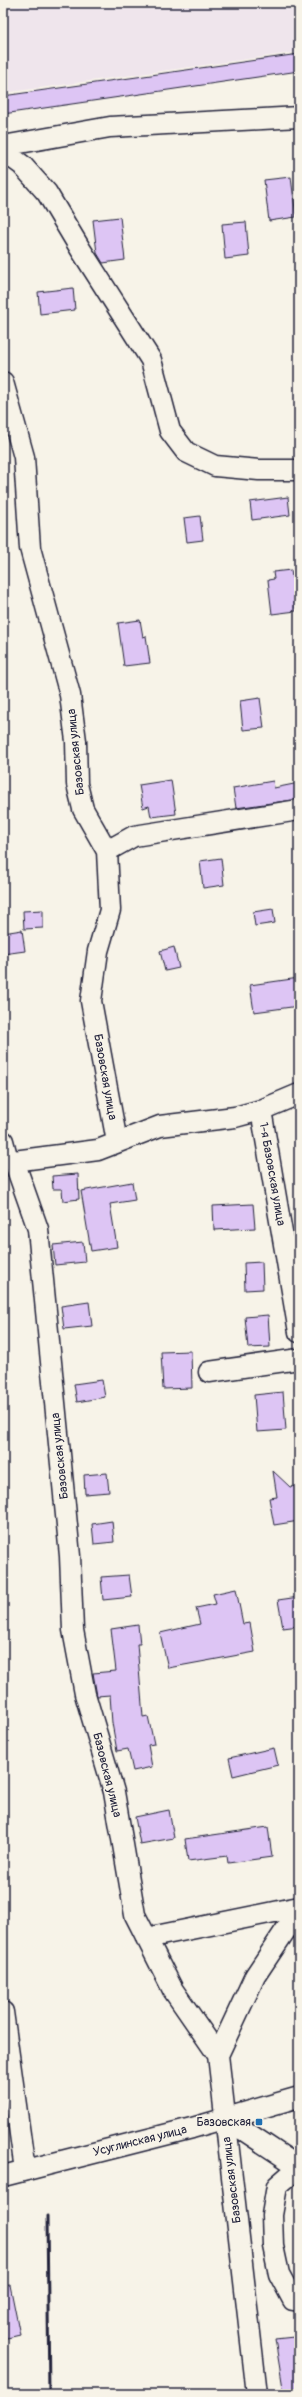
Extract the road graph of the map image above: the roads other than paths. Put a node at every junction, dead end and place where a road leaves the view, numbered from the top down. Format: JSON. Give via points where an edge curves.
{"nodes":[{"id":1,"x":299,"y":117,"type":"edge"},
{"id":2,"x":3,"y":146,"type":"edge"},
{"id":3,"x":3,"y":151,"type":"edge"},
{"id":4,"x":3,"y":382,"type":"edge"},
{"id":5,"x":299,"y":470,"type":"edge"},
{"id":6,"x":299,"y":810,"type":"edge"},
{"id":7,"x":107,"y":851,"type":"junction"},
{"id":8,"x":299,"y":1094,"type":"edge"},
{"id":9,"x":261,"y":1110,"type":"junction"},
{"id":10,"x":117,"y":1142,"type":"junction"},
{"id":11,"x":8,"y":1152,"type":"edge"},
{"id":12,"x":299,"y":1332,"type":"edge"},
{"id":13,"x":299,"y":1359,"type":"edge"},
{"id":14,"x":209,"y":1372,"type":"dead end"},
{"id":15,"x":299,"y":1907,"type":"edge"},
{"id":16,"x":299,"y":1910,"type":"edge"},
{"id":17,"x":146,"y":1938,"type":"junction"},
{"id":18,"x":3,"y":2012,"type":"edge"},
{"id":19,"x":218,"y":2055,"type":"junction"},
{"id":20,"x":299,"y":2097,"type":"edge"},
{"id":21,"x":225,"y":2118,"type":"junction"},
{"id":22,"x":299,"y":2167,"type":"edge"},
{"id":23,"x":25,"y":2170,"type":"junction"},
{"id":24,"x":3,"y":2176,"type":"edge"},
{"id":25,"x":299,"y":2301,"type":"edge"},
{"id":26,"x":257,"y":2394,"type":"edge"}],
"edges":[{"from":1,"to":2,"type":"street","via":[[110,128]]},
{"from":3,"to":5,"type":"street","via":[[22,165],[48,193],[151,360],[170,431],[186,452],[215,466]]},
{"from":4,"to":7,"type":"street","name":"Базовская улица","via":[[24,457],[30,548],[70,695],[76,741],[77,784],[83,809]]},
{"from":6,"to":7,"type":"street","via":[[134,836]]},
{"from":7,"to":10,"type":"street","name":"Базовская улица","via":[[110,910],[98,951],[91,1001]]},
{"from":8,"to":9,"type":"street"},
{"from":9,"to":10,"type":"street","via":[[235,1117],[160,1126]]},
{"from":9,"to":12,"type":"street","name":"1-я Базовская улица"},
{"from":10,"to":11,"type":"street","via":[[98,1150]]},
{"from":11,"to":17,"type":"street","name":"Базовская улица","via":[[38,1229],[70,1556],[73,1630],[85,1694],[114,1792],[135,1915]]},
{"from":13,"to":14,"type":"street"},
{"from":15,"to":17,"type":"street"},
{"from":16,"to":19,"type":"street","via":[[255,1976]]},
{"from":17,"to":19,"type":"street","name":"Базовская улица","via":[[173,1990]]},
{"from":18,"to":23,"type":"street"},
{"from":19,"to":21,"type":"street","name":"Базовская улица"},
{"from":20,"to":21,"type":"street","name":"Усуглинская улица"},
{"from":21,"to":22,"type":"street"},
{"from":21,"to":23,"type":"street","name":"Усуглинская улица"},
{"from":21,"to":26,"type":"street","name":"Базовская улица"},
{"from":22,"to":25,"type":"street","via":[[277,2186],[272,2214],[273,2246],[279,2274],[293,2300]]},
{"from":23,"to":24,"type":"street","name":"Усуглинская улица"}]}
